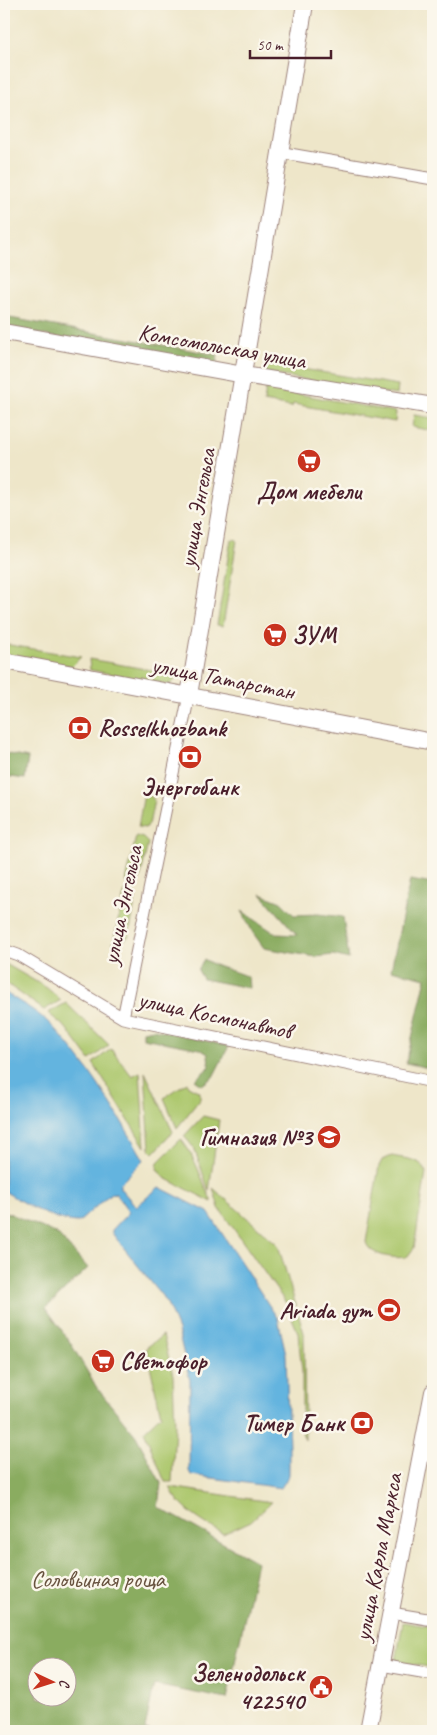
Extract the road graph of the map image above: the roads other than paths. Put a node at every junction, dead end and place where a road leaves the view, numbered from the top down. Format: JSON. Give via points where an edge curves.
{"nodes":[{"id":1,"x":305,"y":4,"type":"edge"},
{"id":2,"x":278,"y":152,"type":"junction"},
{"id":3,"x":433,"y":179,"type":"edge"},
{"id":4,"x":4,"y":332,"type":"edge"},
{"id":5,"x":244,"y":375,"type":"junction"},
{"id":6,"x":433,"y":406,"type":"edge"},
{"id":7,"x":4,"y":661,"type":"edge"},
{"id":8,"x":189,"y":694,"type":"junction"},
{"id":9,"x":433,"y":742,"type":"edge"},
{"id":10,"x":4,"y":950,"type":"edge"},
{"id":11,"x":123,"y":1018,"type":"junction"},
{"id":12,"x":433,"y":1082,"type":"edge"},
{"id":13,"x":433,"y":1392,"type":"edge"},
{"id":14,"x":391,"y":1613,"type":"junction"},
{"id":15,"x":433,"y":1620,"type":"edge"},
{"id":16,"x":381,"y":1665,"type":"junction"},
{"id":17,"x":433,"y":1674,"type":"edge"},
{"id":18,"x":368,"y":1731,"type":"edge"}],
"edges":[{"from":1,"to":2,"type":"street","name":"улица Энгельса"},
{"from":2,"to":3,"type":"street"},
{"from":2,"to":5,"type":"street","name":"улица Энгельса"},
{"from":4,"to":5,"type":"street","name":"Комсомольская улица"},
{"from":5,"to":6,"type":"street","name":"Комсомольская улица"},
{"from":5,"to":8,"type":"street","name":"улица Энгельса"},
{"from":7,"to":8,"type":"street","name":"улица Татарстан"},
{"from":8,"to":9,"type":"street","name":"улица Татарстан"},
{"from":8,"to":11,"type":"street","name":"улица Энгельса"},
{"from":10,"to":11,"type":"street","name":"улица Космонавтов","via":[[18,955]]},
{"from":11,"to":12,"type":"street","name":"улица Космонавтов"},
{"from":13,"to":14,"type":"street","name":"улица Карла Маркса"},
{"from":14,"to":15,"type":"street"},
{"from":14,"to":16,"type":"street","name":"улица Карла Маркса"},
{"from":16,"to":17,"type":"street"},
{"from":16,"to":18,"type":"street","name":"улица Карла Маркса"}]}
